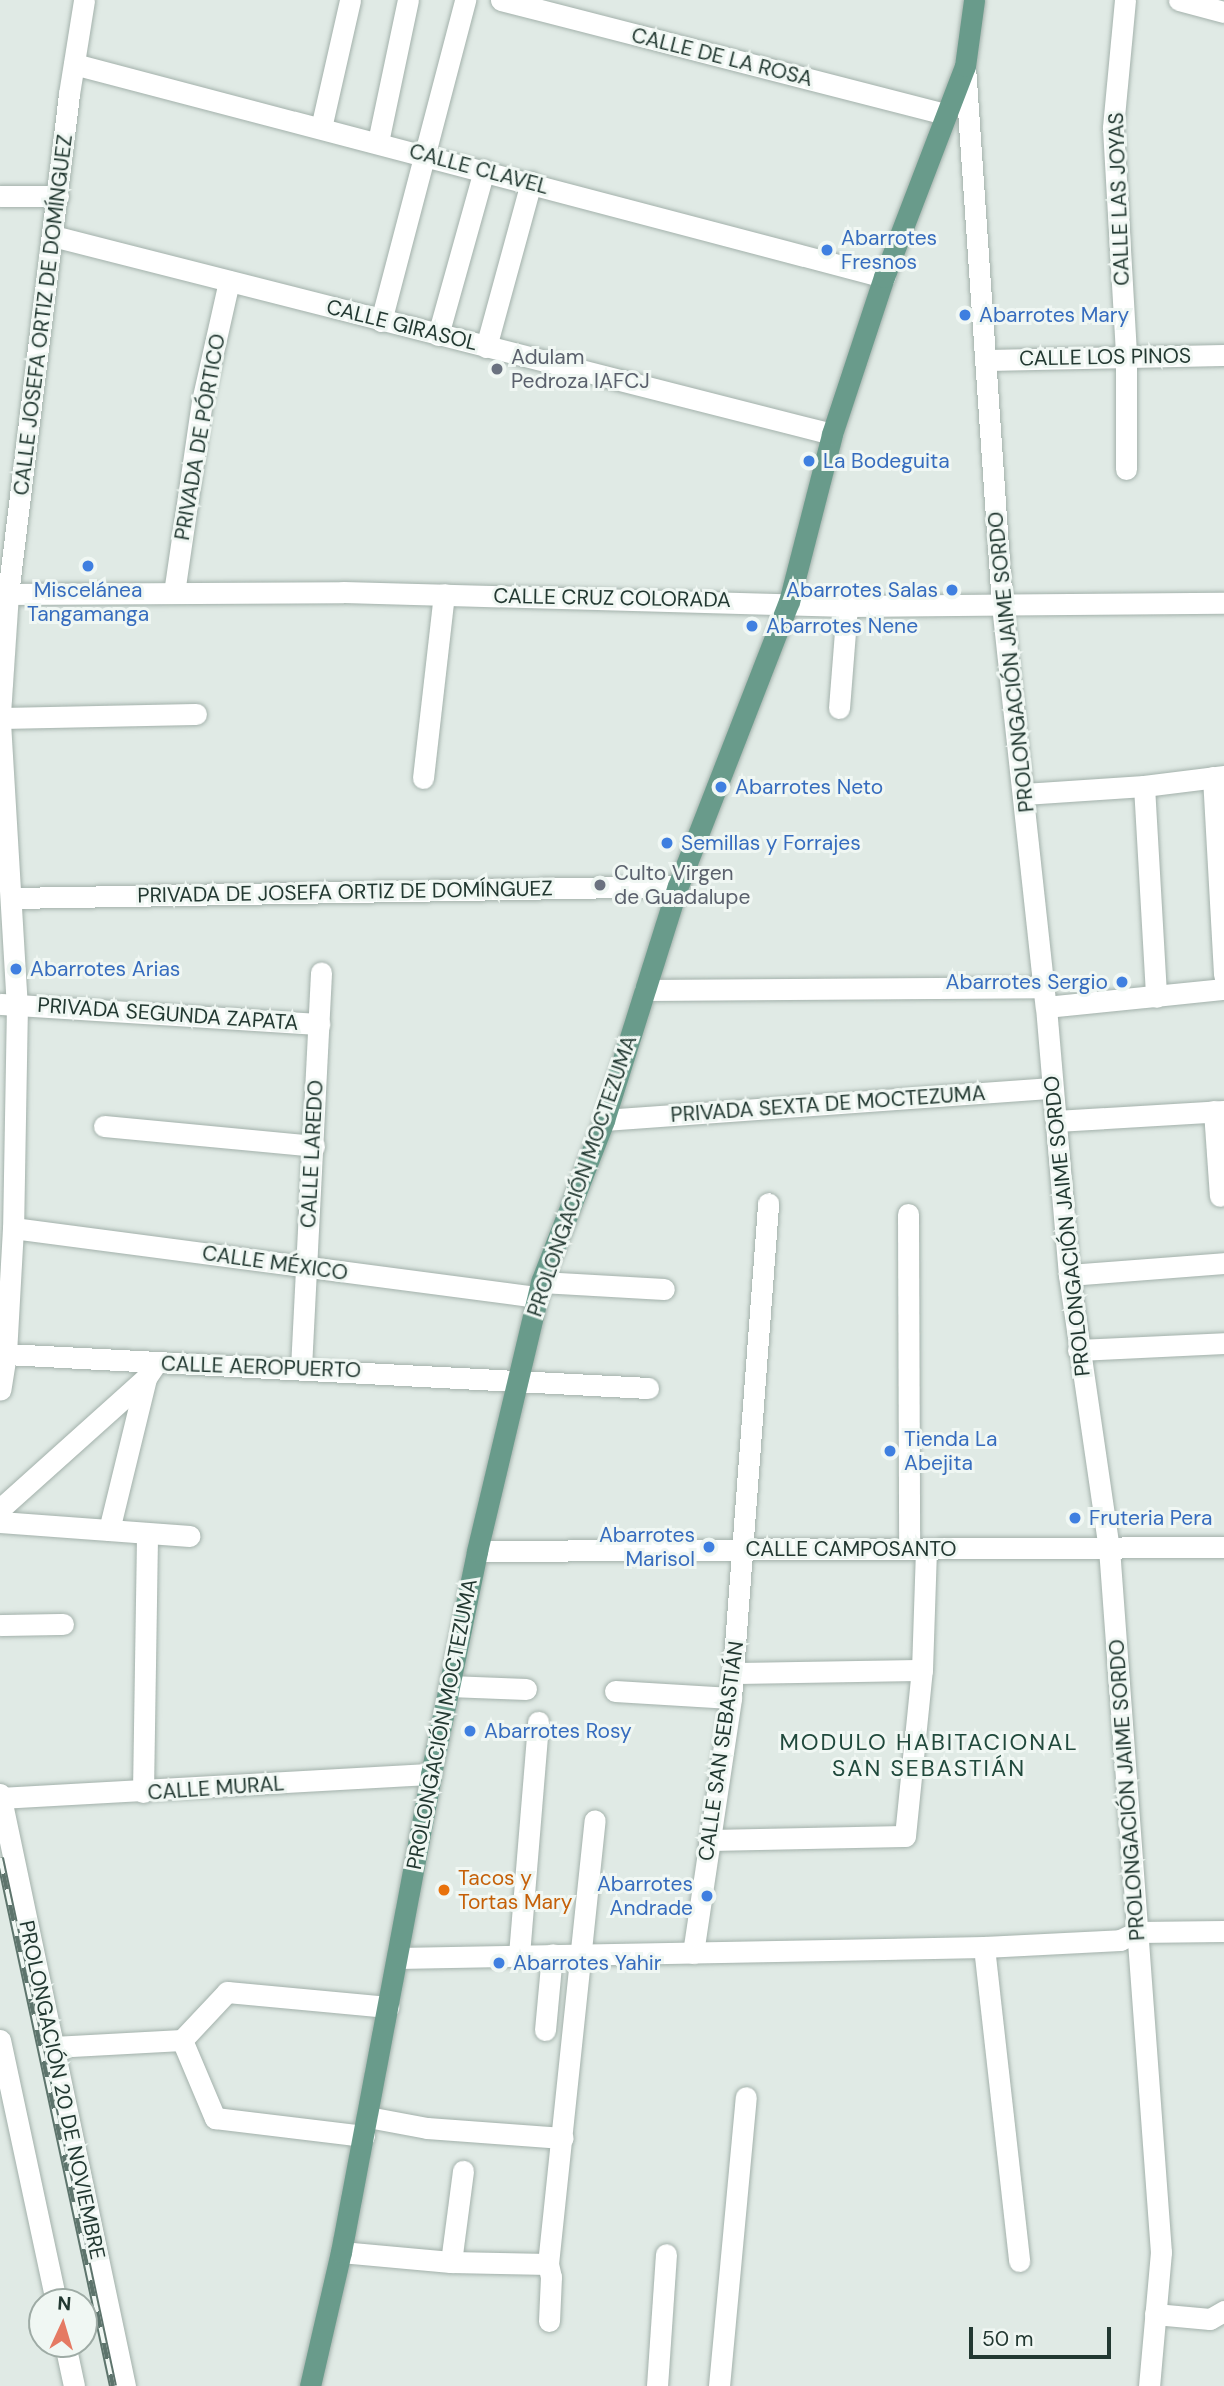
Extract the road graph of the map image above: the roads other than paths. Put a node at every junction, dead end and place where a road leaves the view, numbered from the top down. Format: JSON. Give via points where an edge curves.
{"nodes":[{"id":1,"x":84,"y":0,"type":"edge"},
{"id":2,"x":350,"y":0,"type":"edge"},
{"id":3,"x":408,"y":0,"type":"edge"},
{"id":4,"x":465,"y":0,"type":"edge"},
{"id":5,"x":501,"y":0,"type":"edge"},
{"id":6,"x":974,"y":0,"type":"edge"},
{"id":7,"x":1125,"y":0,"type":"edge"},
{"id":8,"x":1179,"y":0,"type":"edge"},
{"id":9,"x":1224,"y":12,"type":"edge"},
{"id":10,"x":74,"y":64,"type":"junction"},
{"id":11,"x":965,"y":66,"type":"junction"},
{"id":12,"x":944,"y":114,"type":"junction"},
{"id":13,"x":321,"y":128,"type":"junction"},
{"id":14,"x":377,"y":142,"type":"junction"},
{"id":15,"x":424,"y":155,"type":"junction"},
{"id":16,"x":484,"y":170,"type":"junction"},
{"id":17,"x":531,"y":182,"type":"junction"},
{"id":18,"x":0,"y":196,"type":"edge"},
{"id":19,"x":58,"y":196,"type":"junction"},
{"id":20,"x":53,"y":236,"type":"junction"},
{"id":21,"x":884,"y":276,"type":"junction"},
{"id":22,"x":229,"y":281,"type":"junction"},
{"id":23,"x":381,"y":321,"type":"junction"},
{"id":24,"x":438,"y":335,"type":"junction"},
{"id":25,"x":486,"y":346,"type":"junction"},
{"id":26,"x":1224,"y":355,"type":"edge"},
{"id":27,"x":1126,"y":356,"type":"junction"},
{"id":28,"x":987,"y":360,"type":"junction"},
{"id":29,"x":832,"y":433,"type":"junction"},
{"id":30,"x":1126,"y":469,"type":"dead end"},
{"id":31,"x":174,"y":593,"type":"junction"},
{"id":32,"x":4,"y":594,"type":"edge"},
{"id":33,"x":444,"y":594,"type":"junction"},
{"id":34,"x":789,"y":602,"type":"junction"},
{"id":35,"x":1224,"y":603,"type":"edge"},
{"id":36,"x":1002,"y":605,"type":"junction"},
{"id":37,"x":847,"y":606,"type":"junction"},
{"id":38,"x":839,"y":708,"type":"dead end"},
{"id":39,"x":196,"y":714,"type":"dead end"},
{"id":40,"x":0,"y":718,"type":"edge"},
{"id":41,"x":1219,"y":776,"type":"edge"},
{"id":42,"x":423,"y":778,"type":"dead end"},
{"id":43,"x":1144,"y":786,"type":"junction"},
{"id":44,"x":1024,"y":794,"type":"junction"},
{"id":45,"x":4,"y":836,"type":"edge"},
{"id":46,"x":678,"y":886,"type":"junction"},
{"id":47,"x":12,"y":898,"type":"junction"},
{"id":48,"x":321,"y":972,"type":"dead end"},
{"id":49,"x":1224,"y":975,"type":"edge"},
{"id":50,"x":645,"y":989,"type":"junction"},
{"id":51,"x":1224,"y":989,"type":"edge"},
{"id":52,"x":1045,"y":997,"type":"junction"},
{"id":53,"x":1156,"y":997,"type":"junction"},
{"id":54,"x":8,"y":1004,"type":"edge"},
{"id":55,"x":318,"y":1024,"type":"junction"},
{"id":56,"x":1052,"y":1088,"type":"junction"},
{"id":57,"x":1219,"y":1111,"type":"edge"},
{"id":58,"x":604,"y":1120,"type":"junction"},
{"id":59,"x":1056,"y":1121,"type":"junction"},
{"id":60,"x":104,"y":1126,"type":"dead end"},
{"id":61,"x":314,"y":1146,"type":"junction"},
{"id":62,"x":1220,"y":1196,"type":"dead end"},
{"id":63,"x":768,"y":1203,"type":"dead end"},
{"id":64,"x":908,"y":1214,"type":"dead end"},
{"id":65,"x":13,"y":1228,"type":"junction"},
{"id":66,"x":1224,"y":1263,"type":"edge"},
{"id":67,"x":305,"y":1267,"type":"junction"},
{"id":68,"x":1069,"y":1275,"type":"junction"},
{"id":69,"x":539,"y":1289,"type":"junction"},
{"id":70,"x":664,"y":1289,"type":"dead end"},
{"id":71,"x":1224,"y":1343,"type":"edge"},
{"id":72,"x":1079,"y":1350,"type":"junction"},
{"id":73,"x":6,"y":1354,"type":"junction"},
{"id":74,"x":301,"y":1368,"type":"junction"},
{"id":75,"x":151,"y":1371,"type":"junction"},
{"id":76,"x":517,"y":1381,"type":"junction"},
{"id":77,"x":648,"y":1388,"type":"dead end"},
{"id":78,"x":0,"y":1390,"type":"edge"},
{"id":79,"x":0,"y":1509,"type":"edge"},
{"id":80,"x":0,"y":1522,"type":"edge"},
{"id":81,"x":109,"y":1530,"type":"junction"},
{"id":82,"x":147,"y":1534,"type":"junction"},
{"id":83,"x":189,"y":1536,"type":"dead end"},
{"id":84,"x":1224,"y":1547,"type":"edge"},
{"id":85,"x":1109,"y":1548,"type":"junction"},
{"id":86,"x":743,"y":1549,"type":"junction"},
{"id":87,"x":918,"y":1549,"type":"junction"},
{"id":88,"x":477,"y":1551,"type":"junction"},
{"id":89,"x":63,"y":1624,"type":"dead end"},
{"id":90,"x":0,"y":1625,"type":"edge"},
{"id":91,"x":922,"y":1670,"type":"junction"},
{"id":92,"x":733,"y":1673,"type":"junction"},
{"id":93,"x":449,"y":1686,"type":"junction"},
{"id":94,"x":526,"y":1689,"type":"dead end"},
{"id":95,"x":615,"y":1691,"type":"dead end"},
{"id":96,"x":731,"y":1698,"type":"junction"},
{"id":97,"x":538,"y":1722,"type":"dead end"},
{"id":98,"x":431,"y":1774,"type":"junction"},
{"id":99,"x":143,"y":1792,"type":"junction"},
{"id":100,"x":0,"y":1796,"type":"edge"},
{"id":101,"x":595,"y":1819,"type":"dead end"},
{"id":102,"x":709,"y":1840,"type":"junction"},
{"id":103,"x":1224,"y":1931,"type":"edge"},
{"id":104,"x":1137,"y":1932,"type":"junction"},
{"id":105,"x":984,"y":1947,"type":"junction"},
{"id":106,"x":583,"y":1953,"type":"junction"},
{"id":107,"x":693,"y":1953,"type":"junction"},
{"id":108,"x":552,"y":1954,"type":"junction"},
{"id":109,"x":519,"y":1955,"type":"junction"},
{"id":110,"x":397,"y":1958,"type":"junction"},
{"id":111,"x":388,"y":2007,"type":"junction"},
{"id":112,"x":545,"y":2030,"type":"dead end"},
{"id":113,"x":0,"y":2039,"type":"edge"},
{"id":114,"x":182,"y":2040,"type":"junction"},
{"id":115,"x":53,"y":2047,"type":"junction"},
{"id":116,"x":746,"y":2097,"type":"dead end"},
{"id":117,"x":366,"y":2126,"type":"junction"},
{"id":118,"x":563,"y":2138,"type":"junction"},
{"id":119,"x":463,"y":2172,"type":"dead end"},
{"id":120,"x":341,"y":2252,"type":"junction"},
{"id":121,"x":666,"y":2255,"type":"dead end"},
{"id":122,"x":1018,"y":2261,"type":"dead end"},
{"id":123,"x":451,"y":2262,"type":"junction"},
{"id":124,"x":548,"y":2264,"type":"junction"},
{"id":125,"x":53,"y":2288,"type":"edge"},
{"id":126,"x":1224,"y":2311,"type":"edge"},
{"id":127,"x":1155,"y":2314,"type":"junction"},
{"id":128,"x":549,"y":2321,"type":"dead end"},
{"id":129,"x":68,"y":2358,"type":"edge"},
{"id":130,"x":74,"y":2386,"type":"edge"},
{"id":131,"x":125,"y":2386,"type":"edge"},
{"id":132,"x":310,"y":2386,"type":"edge"},
{"id":133,"x":657,"y":2386,"type":"edge"},
{"id":134,"x":719,"y":2386,"type":"edge"},
{"id":135,"x":1149,"y":2386,"type":"edge"}],
"edges":[{"from":1,"to":10,"type":"street","name":"CALLE JOSEFA ORTIZ DE DOMÍNGUEZ"},
{"from":2,"to":13,"type":"street"},
{"from":3,"to":14,"type":"street"},
{"from":4,"to":15,"type":"street"},
{"from":5,"to":12,"type":"street","name":"CALLE DE LA ROSA"},
{"from":6,"to":11,"type":"main road","name":"PROLONGACIÓN MOCTEZUMA"},
{"from":7,"to":27,"type":"street","name":"CALLE LAS JOYAS","via":[[1113,128]]},
{"from":8,"to":9,"type":"street"},
{"from":10,"to":13,"type":"street","name":"CALLE CLAVEL"},
{"from":10,"to":19,"type":"street","name":"CALLE JOSEFA ORTIZ DE DOMÍNGUEZ"},
{"from":11,"to":12,"type":"main road","name":"PROLONGACIÓN MOCTEZUMA"},
{"from":11,"to":28,"type":"street","name":"PROLONGACIÓN JAIME SORDO"},
{"from":12,"to":21,"type":"main road","name":"PROLONGACIÓN MOCTEZUMA"},
{"from":13,"to":14,"type":"street","name":"CALLE CLAVEL"},
{"from":14,"to":15,"type":"street","name":"CALLE CLAVEL"},
{"from":15,"to":16,"type":"street","name":"CALLE CLAVEL"},
{"from":15,"to":23,"type":"street"},
{"from":16,"to":17,"type":"street","name":"CALLE CLAVEL"},
{"from":16,"to":24,"type":"street"},
{"from":17,"to":21,"type":"street","name":"CALLE CLAVEL"},
{"from":17,"to":25,"type":"street"},
{"from":18,"to":19,"type":"street"},
{"from":19,"to":20,"type":"street","name":"CALLE JOSEFA ORTIZ DE DOMÍNGUEZ"},
{"from":20,"to":22,"type":"street","name":"CALLE GIRASOL"},
{"from":20,"to":32,"type":"street","name":"CALLE JOSEFA ORTIZ DE DOMÍNGUEZ"},
{"from":21,"to":29,"type":"main road","name":"PROLONGACIÓN MOCTEZUMA"},
{"from":22,"to":23,"type":"street","name":"CALLE GIRASOL"},
{"from":22,"to":31,"type":"street","name":"PRIVADA DE PÓRTICO","via":[[202,401]]},
{"from":23,"to":24,"type":"street","name":"CALLE GIRASOL"},
{"from":24,"to":25,"type":"street","name":"CALLE GIRASOL"},
{"from":25,"to":29,"type":"street","name":"CALLE GIRASOL"},
{"from":26,"to":27,"type":"street","name":"CALLE LOS PINOS"},
{"from":27,"to":28,"type":"street","name":"CALLE LOS PINOS"},
{"from":27,"to":30,"type":"street","name":"CALLE LAS JOYAS"},
{"from":28,"to":36,"type":"street","name":"PROLONGACIÓN JAIME SORDO"},
{"from":29,"to":34,"type":"main road","name":"PROLONGACIÓN MOCTEZUMA"},
{"from":31,"to":32,"type":"street","name":"CALLE CRUZ COLORADA"},
{"from":31,"to":33,"type":"street","name":"CALLE CRUZ COLORADA"},
{"from":32,"to":40,"type":"street","name":"CALLE JOSEFA ORTIZ DE DOMÍNGUEZ"},
{"from":33,"to":34,"type":"street","name":"CALLE CRUZ COLORADA"},
{"from":33,"to":42,"type":"street"},
{"from":34,"to":37,"type":"street","name":"CALLE CRUZ COLORADA"},
{"from":34,"to":46,"type":"main road","name":"PROLONGACIÓN MOCTEZUMA"},
{"from":35,"to":36,"type":"street","name":"CALLE CRUZ COLORADA"},
{"from":36,"to":37,"type":"street","name":"CALLE CRUZ COLORADA"},
{"from":36,"to":44,"type":"street","name":"PROLONGACIÓN JAIME SORDO"},
{"from":37,"to":38,"type":"street"},
{"from":39,"to":40,"type":"street"},
{"from":40,"to":45,"type":"street","name":"CALLE JOSEFA ORTIZ DE DOMÍNGUEZ"},
{"from":41,"to":43,"type":"street"},
{"from":41,"to":49,"type":"street"},
{"from":43,"to":44,"type":"street"},
{"from":43,"to":53,"type":"street"},
{"from":44,"to":52,"type":"street","name":"PROLONGACIÓN JAIME SORDO"},
{"from":45,"to":47,"type":"street","name":"CALLE JOSEFA ORTIZ DE DOMÍNGUEZ"},
{"from":46,"to":47,"type":"street","name":"PRIVADA DE JOSEFA ORTIZ DE DOMÍNGUEZ"},
{"from":46,"to":50,"type":"main road","name":"PROLONGACIÓN MOCTEZUMA"},
{"from":47,"to":54,"type":"street","name":"CALLE JOSEFA ORTIZ DE DOMÍNGUEZ"},
{"from":48,"to":55,"type":"street","name":"CALLE LAREDO"},
{"from":50,"to":52,"type":"street"},
{"from":50,"to":58,"type":"main road","name":"PROLONGACIÓN MOCTEZUMA"},
{"from":51,"to":53,"type":"street"},
{"from":52,"to":53,"type":"street"},
{"from":52,"to":56,"type":"street","name":"PROLONGACIÓN JAIME SORDO"},
{"from":54,"to":55,"type":"street","name":"PRIVADA SEGUNDA ZAPATA"},
{"from":54,"to":65,"type":"street","name":"CALLE JOSEFA ORTIZ DE DOMÍNGUEZ"},
{"from":55,"to":61,"type":"street","name":"CALLE LAREDO"},
{"from":56,"to":58,"type":"street","name":"PRIVADA SEXTA DE MOCTEZUMA"},
{"from":56,"to":59,"type":"street","name":"PROLONGACIÓN JAIME SORDO"},
{"from":57,"to":59,"type":"street"},
{"from":57,"to":62,"type":"street"},
{"from":58,"to":69,"type":"main road","name":"PROLONGACIÓN MOCTEZUMA"},
{"from":59,"to":68,"type":"street","name":"PROLONGACIÓN JAIME SORDO"},
{"from":60,"to":61,"type":"street"},
{"from":61,"to":67,"type":"street","name":"CALLE LAREDO"},
{"from":63,"to":86,"type":"street","name":"CALLE SAN SEBASTIÁN"},
{"from":64,"to":87,"type":"street"},
{"from":65,"to":67,"type":"street","name":"CALLE MÉXICO"},
{"from":65,"to":73,"type":"street","name":"CALLE JOSEFA ORTIZ DE DOMÍNGUEZ"},
{"from":66,"to":68,"type":"street"},
{"from":67,"to":69,"type":"street","name":"CALLE MÉXICO"},
{"from":67,"to":74,"type":"street","name":"CALLE LAREDO"},
{"from":68,"to":72,"type":"street","name":"PROLONGACIÓN JAIME SORDO"},
{"from":69,"to":70,"type":"street","name":"CALLE MÉXICO"},
{"from":69,"to":76,"type":"main road","name":"PROLONGACIÓN MOCTEZUMA"},
{"from":71,"to":72,"type":"street"},
{"from":72,"to":85,"type":"street","name":"PROLONGACIÓN JAIME SORDO"},
{"from":73,"to":75,"type":"street","name":"CALLE AEROPUERTO"},
{"from":73,"to":78,"type":"street","name":"CALLE JOSEFA ORTIZ DE DOMÍNGUEZ"},
{"from":74,"to":75,"type":"street","name":"CALLE AEROPUERTO"},
{"from":74,"to":76,"type":"street","name":"CALLE AEROPUERTO"},
{"from":75,"to":79,"type":"street"},
{"from":75,"to":81,"type":"street"},
{"from":76,"to":77,"type":"street","name":"CALLE AEROPUERTO"},
{"from":76,"to":88,"type":"main road","name":"PROLONGACIÓN MOCTEZUMA"},
{"from":80,"to":81,"type":"street"},
{"from":81,"to":82,"type":"street"},
{"from":82,"to":83,"type":"street"},
{"from":82,"to":99,"type":"street"},
{"from":84,"to":85,"type":"street","name":"CALLE CAMPOSANTO"},
{"from":85,"to":87,"type":"street","name":"CALLE CAMPOSANTO"},
{"from":85,"to":104,"type":"street","name":"PROLONGACIÓN JAIME SORDO"},
{"from":86,"to":87,"type":"street","name":"CALLE CAMPOSANTO"},
{"from":86,"to":88,"type":"street","name":"CALLE CAMPOSANTO"},
{"from":86,"to":92,"type":"street","name":"CALLE SAN SEBASTIÁN"},
{"from":87,"to":91,"type":"street"},
{"from":88,"to":93,"type":"main road","name":"PROLONGACIÓN MOCTEZUMA"},
{"from":89,"to":90,"type":"street"},
{"from":91,"to":92,"type":"street"},
{"from":91,"to":102,"type":"street","via":[[905,1836]]},
{"from":92,"to":96,"type":"street","name":"CALLE SAN SEBASTIÁN"},
{"from":93,"to":94,"type":"street"},
{"from":93,"to":98,"type":"main road","name":"PROLONGACIÓN MOCTEZUMA"},
{"from":95,"to":96,"type":"street"},
{"from":96,"to":102,"type":"street","name":"CALLE SAN SEBASTIÁN"},
{"from":97,"to":109,"type":"street"},
{"from":98,"to":99,"type":"street","name":"CALLE MURAL"},
{"from":98,"to":110,"type":"main road","name":"PROLONGACIÓN MOCTEZUMA"},
{"from":99,"to":100,"type":"street","name":"CALLE MURAL"},
{"from":100,"to":115,"type":"street","name":"PROLONGACIÓN 20 DE NOVIEMBRE"},
{"from":101,"to":106,"type":"street"},
{"from":102,"to":107,"type":"street","name":"CALLE SAN SEBASTIÁN"},
{"from":103,"to":104,"type":"street"},
{"from":104,"to":105,"type":"street","via":[[1120,1940]]},
{"from":104,"to":127,"type":"street","name":"PROLONGACIÓN JAIME SORDO","via":[[1161,2252]]},
{"from":105,"to":107,"type":"street"},
{"from":105,"to":122,"type":"street"},
{"from":106,"to":107,"type":"street"},
{"from":106,"to":108,"type":"street"},
{"from":106,"to":118,"type":"street"},
{"from":108,"to":109,"type":"street"},
{"from":108,"to":112,"type":"street"},
{"from":109,"to":110,"type":"street"},
{"from":110,"to":111,"type":"main road","name":"PROLONGACIÓN MOCTEZUMA"},
{"from":111,"to":114,"type":"street","via":[[227,1992]]},
{"from":111,"to":117,"type":"main road","name":"PROLONGACIÓN MOCTEZUMA"},
{"from":113,"to":125,"type":"street"},
{"from":114,"to":115,"type":"street"},
{"from":114,"to":117,"type":"street","via":[[215,2118]]},
{"from":115,"to":131,"type":"street","name":"PROLONGACIÓN 20 DE NOVIEMBRE"},
{"from":116,"to":134,"type":"street"},
{"from":117,"to":118,"type":"street"},
{"from":117,"to":120,"type":"main road","name":"PROLONGACIÓN MOCTEZUMA"},
{"from":118,"to":124,"type":"street"},
{"from":119,"to":123,"type":"street"},
{"from":120,"to":123,"type":"street"},
{"from":120,"to":132,"type":"main road","name":"PROLONGACIÓN MOCTEZUMA"},
{"from":121,"to":133,"type":"street"},
{"from":123,"to":124,"type":"street"},
{"from":124,"to":128,"type":"street"},
{"from":126,"to":127,"type":"street","via":[[1210,2319]]},
{"from":127,"to":135,"type":"street","name":"PROLONGACIÓN JAIME SORDO"},
{"from":129,"to":130,"type":"street"}]}
